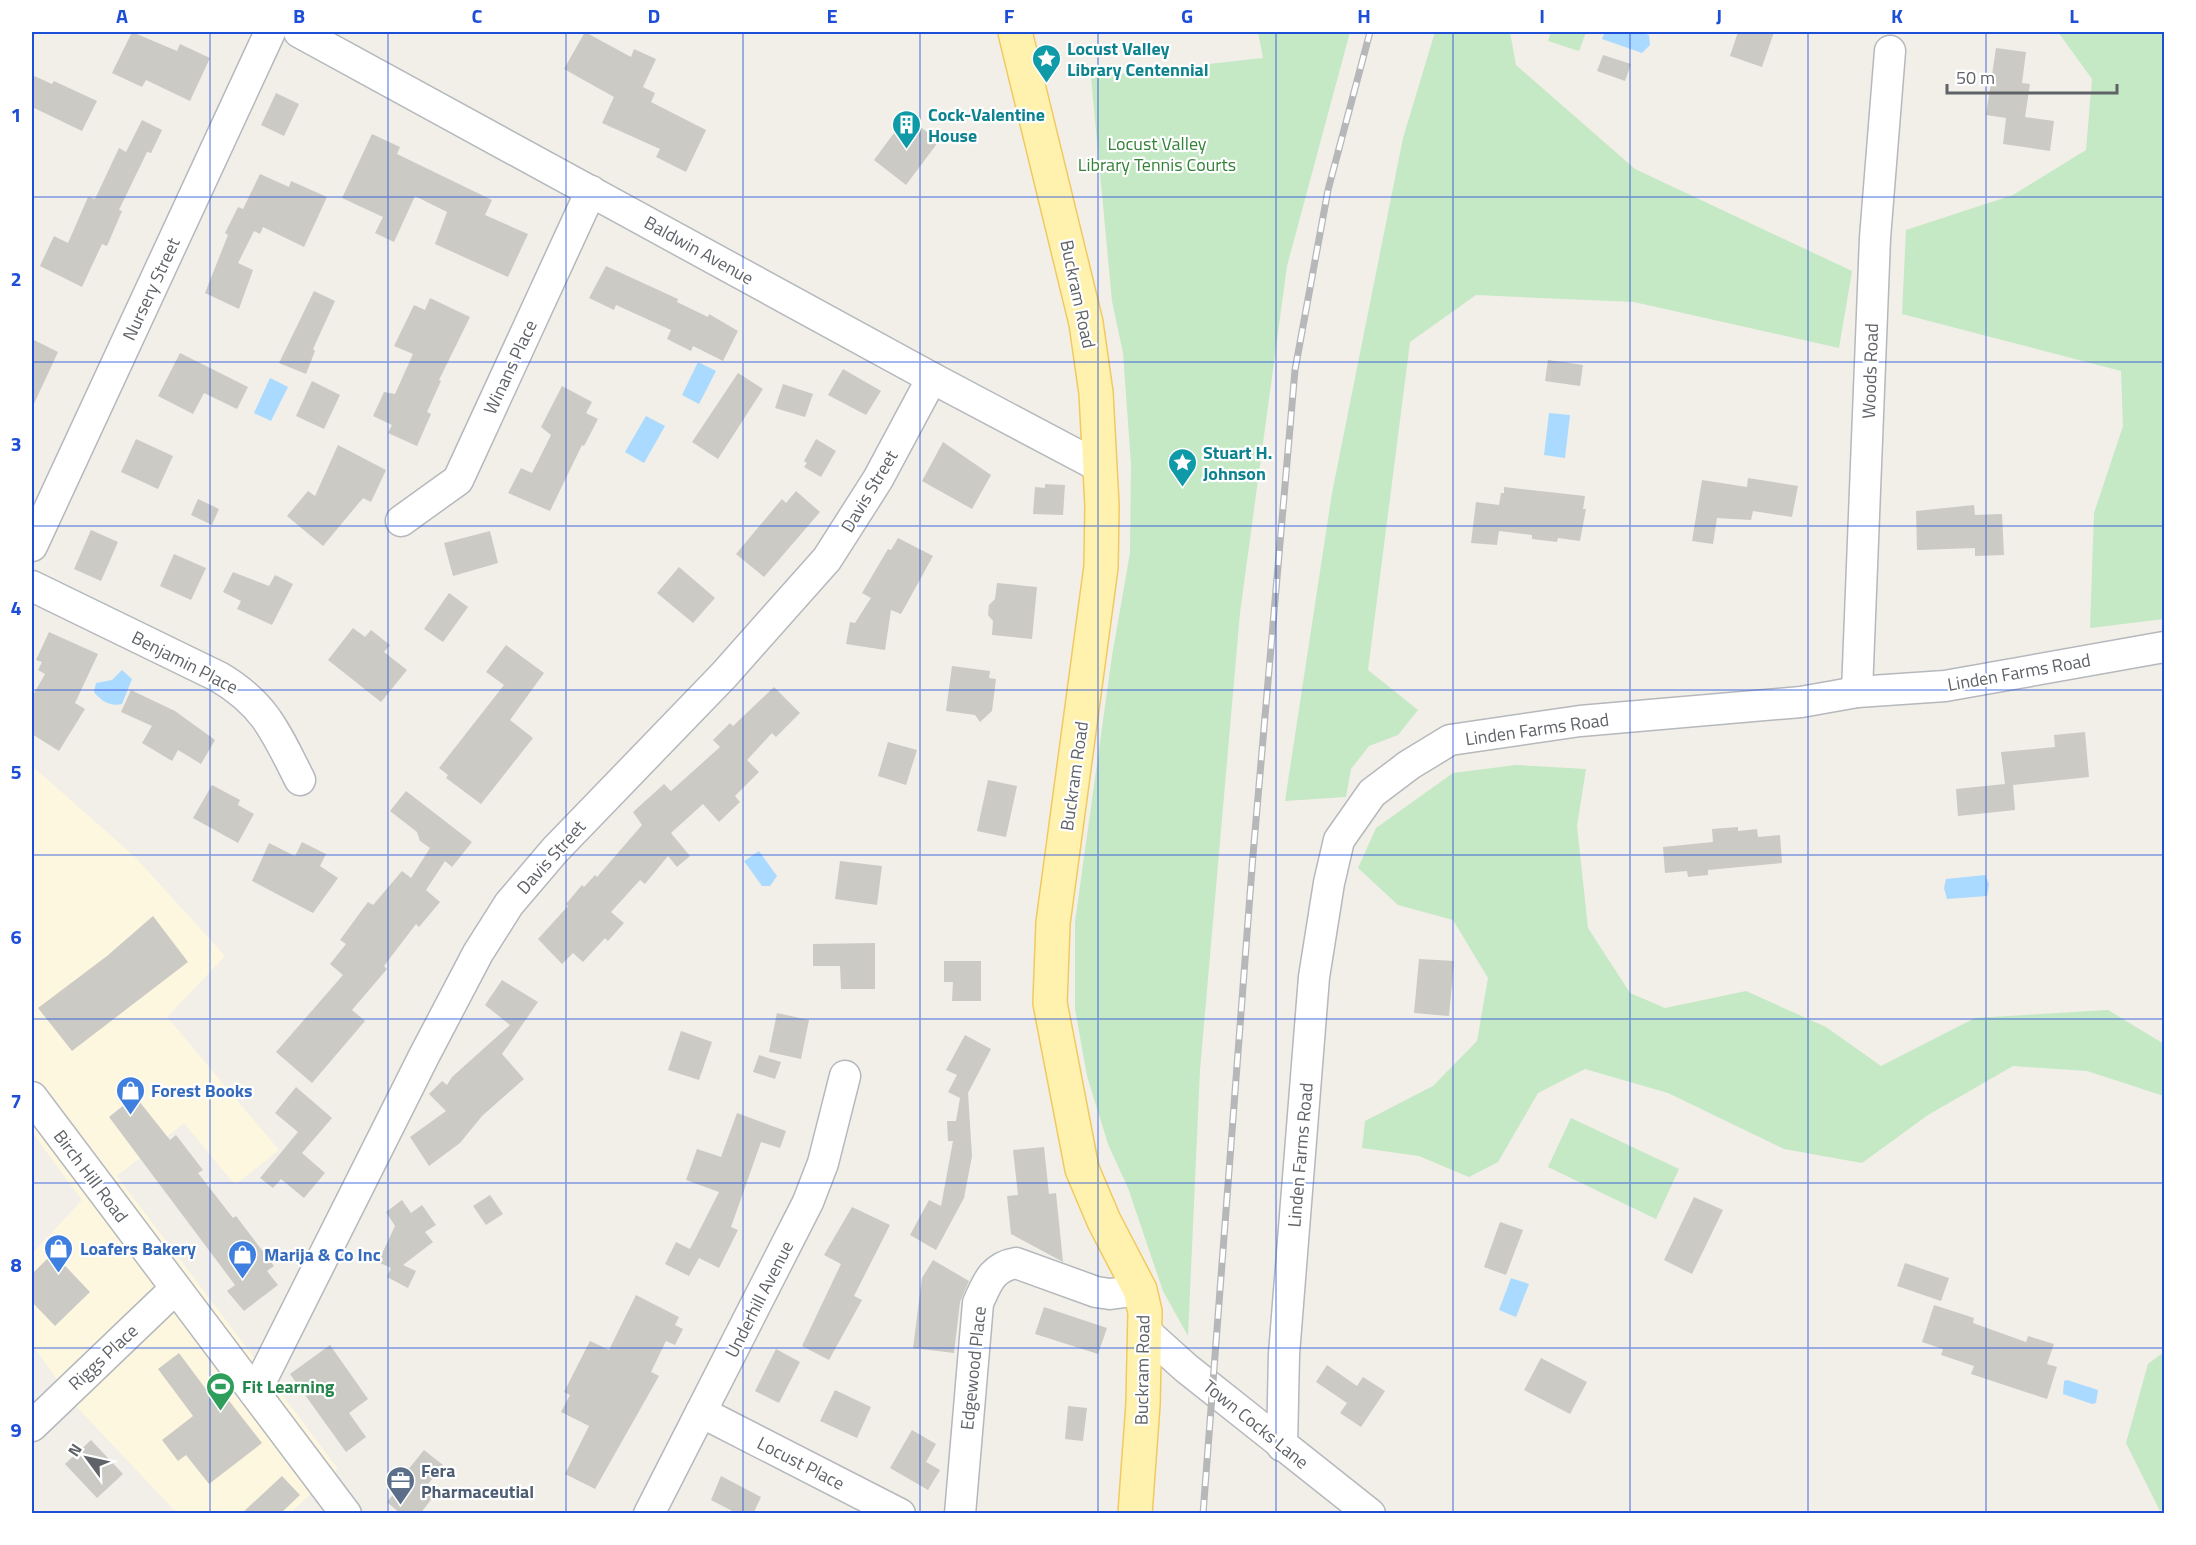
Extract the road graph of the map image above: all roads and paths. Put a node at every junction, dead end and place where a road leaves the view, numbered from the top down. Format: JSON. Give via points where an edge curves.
{"nodes":[{"id":1,"x":270,"y":32,"type":"edge"},
{"id":2,"x":299,"y":32,"type":"edge"},
{"id":3,"x":1015,"y":32,"type":"edge"},
{"id":4,"x":1890,"y":51,"type":"dead end"},
{"id":5,"x":591,"y":190,"type":"junction"},
{"id":6,"x":932,"y":378,"type":"junction"},
{"id":7,"x":1100,"y":467,"type":"junction"},
{"id":8,"x":401,"y":521,"type":"dead end"},
{"id":9,"x":32,"y":546,"type":"edge"},
{"id":10,"x":32,"y":586,"type":"edge"},
{"id":11,"x":2164,"y":647,"type":"edge"},
{"id":12,"x":1857,"y":692,"type":"junction"},
{"id":13,"x":300,"y":780,"type":"dead end"},
{"id":14,"x":845,"y":1076,"type":"dead end"},
{"id":15,"x":36,"y":1115,"type":"edge"},
{"id":16,"x":176,"y":1289,"type":"junction"},
{"id":17,"x":1140,"y":1290,"type":"junction"},
{"id":18,"x":1146,"y":1332,"type":"junction"},
{"id":19,"x":255,"y":1393,"type":"junction"},
{"id":20,"x":701,"y":1412,"type":"junction"},
{"id":21,"x":32,"y":1426,"type":"edge"},
{"id":22,"x":1282,"y":1446,"type":"junction"},
{"id":23,"x":331,"y":1508,"type":"edge"},
{"id":24,"x":649,"y":1514,"type":"edge"},
{"id":25,"x":900,"y":1514,"type":"edge"},
{"id":26,"x":960,"y":1514,"type":"edge"},
{"id":27,"x":1134,"y":1514,"type":"edge"},
{"id":28,"x":1370,"y":1514,"type":"edge"}],
"edges":[{"from":1,"to":9,"type":"street","name":"Nursery Street"},
{"from":2,"to":5,"type":"street","name":"Baldwin Avenue"},
{"from":3,"to":7,"type":"main road","name":"Buckram Road","via":[[1086,323],[1096,393]]},
{"from":4,"to":12,"type":"street","name":"Woods Road","via":[[1875,238]]},
{"from":5,"to":6,"type":"street","name":"Baldwin Avenue"},
{"from":5,"to":8,"type":"street","name":"Winans Place","via":[[458,480]]},
{"from":6,"to":7,"type":"street","name":"Baldwin Avenue"},
{"from":6,"to":19,"type":"street","name":"Davis Street","via":[[878,479],[827,559],[509,904],[478,953],[424,1056]]},
{"from":7,"to":17,"type":"main road","name":"Buckram Road","via":[[1101,567],[1053,923],[1050,1004],[1082,1169]]},
{"from":10,"to":13,"type":"street","name":"Benjamin Place","via":[[219,676],[243,692],[259,706]]},
{"from":11,"to":12,"type":"street","name":"Linden Farms Road","via":[[1945,686]]},
{"from":12,"to":22,"type":"street","name":"Linden Farms Road","via":[[1801,702],[1580,721],[1450,740],[1372,793],[1339,840],[1314,977],[1284,1354]]},
{"from":14,"to":20,"type":"street","name":"Underhill Avenue","via":[[823,1164],[808,1203]]},
{"from":15,"to":16,"type":"street","name":"Birch Hill Road"},
{"from":16,"to":19,"type":"street","name":"Birch Hill Road"},
{"from":16,"to":21,"type":"street","name":"Riggs Place"},
{"from":17,"to":18,"type":"main road","name":"Buckram Road"},
{"from":17,"to":26,"type":"street","name":"Edgewood Place","via":[[1096,1292],[1016,1263],[1003,1265],[990,1276],[978,1303]]},
{"from":18,"to":22,"type":"street","name":"Town Cocks Lane"},
{"from":18,"to":27,"type":"main road","name":"Buckram Road"},
{"from":19,"to":23,"type":"street","name":"Birch Hill Road"},
{"from":20,"to":24,"type":"street","name":"Underhill Avenue"},
{"from":20,"to":25,"type":"street","name":"Locust Place"},
{"from":22,"to":28,"type":"street","name":"Town Cocks Lane"}]}
